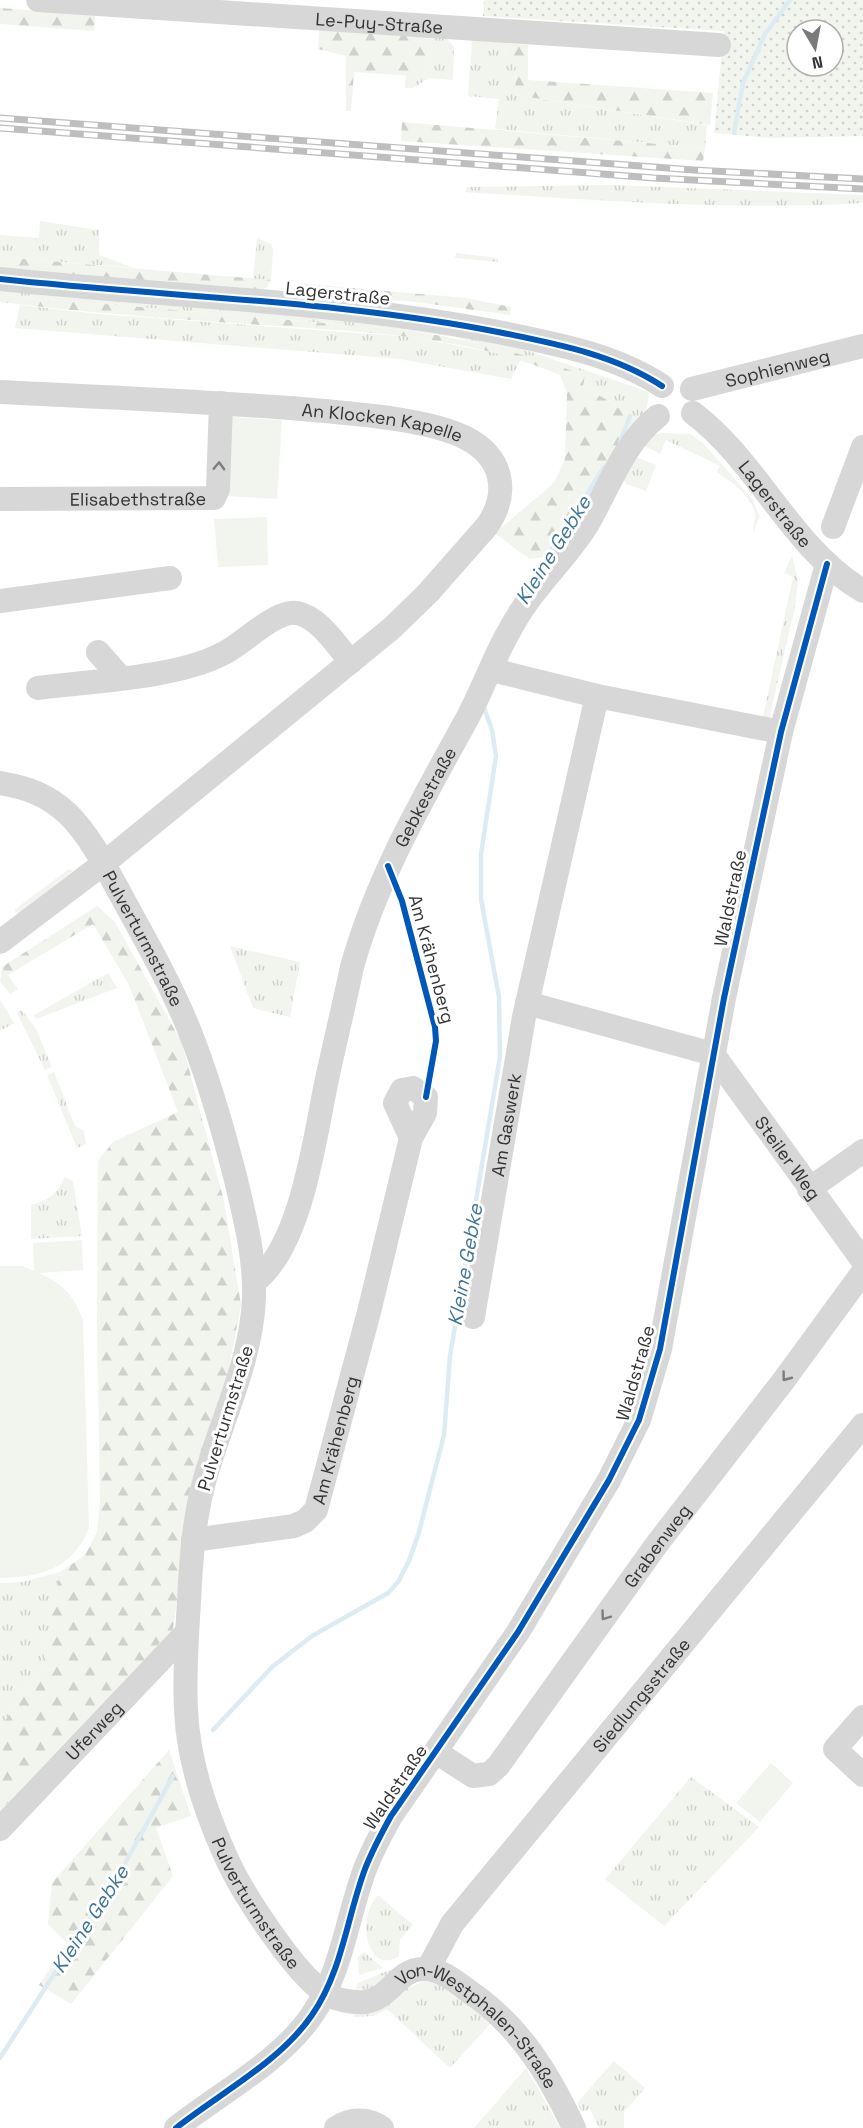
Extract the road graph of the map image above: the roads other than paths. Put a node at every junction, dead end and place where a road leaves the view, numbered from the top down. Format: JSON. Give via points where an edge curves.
{"nodes":[{"id":1,"x":39,"y":0,"type":"edge"},
{"id":2,"x":719,"y":45,"type":"dead end"},
{"id":3,"x":0,"y":279,"type":"edge"},
{"id":4,"x":863,"y":346,"type":"edge"},
{"id":5,"x":662,"y":386,"type":"junction"},
{"id":6,"x":0,"y":392,"type":"edge"},
{"id":7,"x":692,"y":401,"type":"junction"},
{"id":8,"x":221,"y":403,"type":"junction"},
{"id":9,"x":658,"y":416,"type":"junction"},
{"id":10,"x":863,"y":447,"type":"edge"},
{"id":11,"x":0,"y":499,"type":"edge"},
{"id":12,"x":833,"y":527,"type":"dead end"},
{"id":13,"x":827,"y":564,"type":"junction"},
{"id":14,"x":170,"y":578,"type":"dead end"},
{"id":15,"x":863,"y":591,"type":"edge"},
{"id":16,"x":0,"y":601,"type":"edge"},
{"id":17,"x":98,"y":652,"type":"dead end"},
{"id":18,"x":351,"y":662,"type":"junction"},
{"id":19,"x":492,"y":670,"type":"junction"},
{"id":20,"x":120,"y":677,"type":"junction"},
{"id":21,"x":38,"y":687,"type":"dead end"},
{"id":22,"x":597,"y":696,"type":"junction"},
{"id":23,"x":781,"y":732,"type":"junction"},
{"id":24,"x":0,"y":783,"type":"edge"},
{"id":25,"x":103,"y":864,"type":"junction"},
{"id":26,"x":0,"y":942,"type":"edge"},
{"id":27,"x":527,"y":1004,"type":"junction"},
{"id":28,"x":713,"y":1054,"type":"junction"},
{"id":29,"x":411,"y":1137,"type":"dead end"},
{"id":30,"x":863,"y":1151,"type":"edge"},
{"id":31,"x":809,"y":1189,"type":"junction"},
{"id":32,"x":863,"y":1261,"type":"edge"},
{"id":33,"x":863,"y":1272,"type":"edge"},
{"id":34,"x":254,"y":1282,"type":"junction"},
{"id":35,"x":473,"y":1317,"type":"dead end"},
{"id":36,"x":863,"y":1425,"type":"edge"},
{"id":37,"x":193,"y":1540,"type":"junction"},
{"id":38,"x":188,"y":1632,"type":"junction"},
{"id":39,"x":863,"y":1717,"type":"edge"},
{"id":40,"x":436,"y":1752,"type":"junction"},
{"id":41,"x":863,"y":1775,"type":"edge"},
{"id":42,"x":0,"y":1829,"type":"edge"},
{"id":43,"x":428,"y":1969,"type":"junction"},
{"id":44,"x":324,"y":1993,"type":"junction"},
{"id":45,"x":176,"y":2128,"type":"edge"},
{"id":46,"x":336,"y":2128,"type":"edge"},
{"id":47,"x":382,"y":2128,"type":"edge"},
{"id":48,"x":574,"y":2128,"type":"edge"}],
"edges":[{"from":1,"to":2,"type":"street","name":"Le-Puy-Straße"},
{"from":3,"to":5,"type":"street","name":"Lagerstraße","via":[[413,316],[588,353]]},
{"from":4,"to":7,"type":"street","name":"Sophienweg"},
{"from":5,"to":7,"type":"street","via":[[678,382]]},
{"from":5,"to":9,"type":"street","via":[[653,400]]},
{"from":6,"to":8,"type":"street","name":"An Klocken Kapelle"},
{"from":7,"to":9,"type":"street","via":[[688,419],[676,424]]},
{"from":7,"to":13,"type":"street","name":"Lagerstraße"},
{"from":11,"to":8,"type":"street","name":"Elisabethstraße","one_way":true,"via":[[214,498],[218,489]]},
{"from":8,"to":18,"type":"street","name":"An Klocken Kapelle","via":[[367,415],[435,429],[469,439],[495,465],[500,502],[487,526],[413,609]]},
{"from":9,"to":19,"type":"street","name":"Gebkestraße","via":[[639,433],[586,526],[520,612]]},
{"from":10,"to":12,"type":"street"},
{"from":13,"to":15,"type":"street","name":"Lagerstraße"},
{"from":13,"to":23,"type":"street","name":"Waldstraße"},
{"from":14,"to":16,"type":"street","via":[[87,599]]},
{"from":17,"to":20,"type":"street"},
{"from":18,"to":20,"type":"street","via":[[312,619],[296,613],[283,614],[223,654],[189,668]]},
{"from":18,"to":25,"type":"street","name":"An Klocken Kapelle"},
{"from":19,"to":22,"type":"street"},
{"from":19,"to":34,"type":"street","name":"Gebkestraße","via":[[412,818],[374,899],[352,967],[302,1192],[271,1267]]},
{"from":20,"to":21,"type":"street"},
{"from":22,"to":23,"type":"street"},
{"from":22,"to":27,"type":"street","name":"Am Gaswerk"},
{"from":23,"to":28,"type":"street","name":"Waldstraße"},
{"from":24,"to":25,"type":"street","name":"Pulverturmstraße","via":[[32,790],[52,800],[78,825]]},
{"from":25,"to":26,"type":"street","name":"An Klocken Kapelle"},
{"from":25,"to":34,"type":"street","name":"Pulverturmstraße","via":[[163,974],[196,1046],[246,1222]]},
{"from":27,"to":28,"type":"street"},
{"from":27,"to":35,"type":"street","name":"Am Gaswerk"},
{"from":28,"to":31,"type":"street","name":"Steiler Weg"},
{"from":28,"to":40,"type":"street","name":"Waldstraße","via":[[660,1350],[639,1420],[609,1480],[518,1632]]},
{"from":29,"to":37,"type":"street","name":"Am Krähenberg","via":[[315,1510],[294,1527]]},
{"from":30,"to":31,"type":"street"},
{"from":31,"to":32,"type":"street","name":"Steiler Weg"},
{"from":33,"to":40,"type":"street","name":"Grabenweg","one_way":true,"via":[[657,1544],[493,1771],[473,1776]]},
{"from":34,"to":37,"type":"street","name":"Pulverturmstraße","via":[[248,1345],[206,1473]]},
{"from":36,"to":43,"type":"street","name":"Siedlungsstraße","via":[[452,1924]]},
{"from":37,"to":38,"type":"street","name":"Pulverturmstraße"},
{"from":38,"to":42,"type":"street","name":"Uferweg"},
{"from":38,"to":44,"type":"street","name":"Pulverturmstraße","via":[[188,1731],[219,1839],[268,1927]]},
{"from":39,"to":41,"type":"street","via":[[835,1749]]},
{"from":40,"to":44,"type":"street","name":"Waldstraße","via":[[375,1845]]},
{"from":43,"to":44,"type":"street","name":"Von-Westphalen-Straße","via":[[405,1974],[382,1996],[367,2002],[345,2001]]},
{"from":43,"to":48,"type":"street","name":"Von-Westphalen-Straße","via":[[448,1976],[514,2029],[549,2078]]},
{"from":44,"to":45,"type":"street","name":"Waldstraße","via":[[312,2016],[266,2062]]},
{"from":46,"to":47,"type":"street","via":[[362,2121]]}]}
